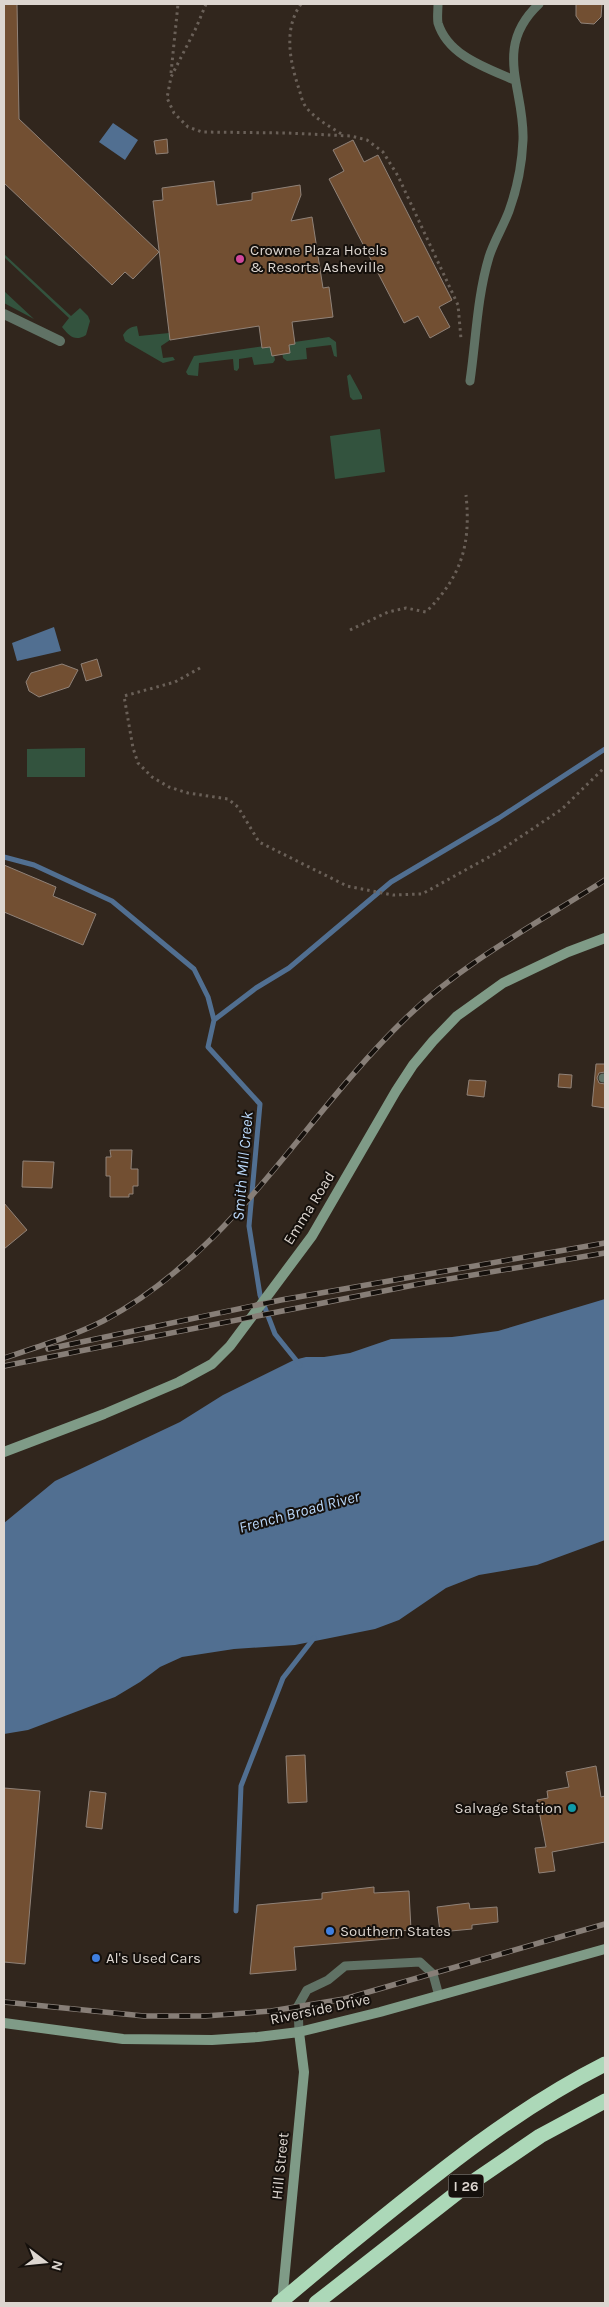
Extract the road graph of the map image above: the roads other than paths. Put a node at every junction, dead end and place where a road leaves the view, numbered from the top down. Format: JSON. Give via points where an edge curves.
{"nodes":[{"id":1,"x":438,"y":4,"type":"edge"},
{"id":2,"x":539,"y":4,"type":"edge"},
{"id":3,"x":514,"y":80,"type":"junction"},
{"id":4,"x":4,"y":314,"type":"edge"},
{"id":5,"x":60,"y":342,"type":"dead end"},
{"id":6,"x":470,"y":382,"type":"dead end"},
{"id":7,"x":605,"y":938,"type":"edge"},
{"id":8,"x":4,"y":1452,"type":"edge"},
{"id":9,"x":605,"y":1949,"type":"edge"},
{"id":10,"x":439,"y":1996,"type":"junction"},
{"id":11,"x":4,"y":2023,"type":"edge"},
{"id":12,"x":299,"y":2032,"type":"junction"},
{"id":13,"x":605,"y":2064,"type":"edge"},
{"id":14,"x":605,"y":2101,"type":"edge"},
{"id":15,"x":280,"y":2303,"type":"edge"},
{"id":16,"x":316,"y":2303,"type":"edge"}],
"edges":[{"from":1,"to":3,"type":"lane","via":[[438,22],[445,38],[470,61]]},
{"from":2,"to":3,"type":"lane","via":[[524,23],[514,45]]},
{"from":3,"to":6,"type":"lane","via":[[522,112],[520,165],[509,211],[489,256]]},
{"from":4,"to":5,"type":"street"},
{"from":7,"to":8,"type":"main road","name":"Emma Road","via":[[504,983],[457,1016],[439,1035],[404,1078],[312,1236],[230,1346],[212,1364],[104,1414]]},
{"from":9,"to":10,"type":"main road","name":"Riverside Drive"},
{"from":10,"to":12,"type":"main road","name":"Riverside Drive"},
{"from":10,"to":12,"type":"lane","via":[[432,1974],[420,1962],[345,1966],[328,1980],[307,1990],[298,2006]]},
{"from":11,"to":12,"type":"main road","name":"Riverside Drive","via":[[123,2039],[212,2040]]},
{"from":12,"to":15,"type":"main road","name":"Hill Street","via":[[304,2072]]},
{"from":13,"to":15,"type":"highway","number":"I 26","bridge":true,"via":[[521,2112],[442,2170]]},
{"from":14,"to":16,"type":"highway","number":"I 26","via":[[540,2136],[458,2192]]}]}
